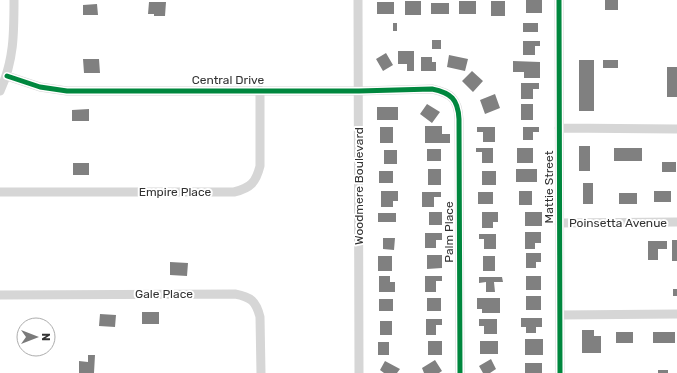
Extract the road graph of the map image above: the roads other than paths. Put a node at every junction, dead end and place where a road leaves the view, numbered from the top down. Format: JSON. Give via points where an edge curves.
{"nodes":[{"id":1,"x":14,"y":0,"type":"edge"},
{"id":2,"x":358,"y":0,"type":"edge"},
{"id":3,"x":559,"y":0,"type":"edge"},
{"id":4,"x":7,"y":76,"type":"junction"},
{"id":5,"x":260,"y":90,"type":"junction"},
{"id":6,"x":0,"y":91,"type":"edge"},
{"id":7,"x":359,"y":91,"type":"junction"},
{"id":8,"x":449,"y":95,"type":"joint"},
{"id":9,"x":560,"y":128,"type":"junction"},
{"id":10,"x":677,"y":129,"type":"edge"},
{"id":11,"x":0,"y":192,"type":"edge"},
{"id":12,"x":677,"y":222,"type":"edge"},
{"id":13,"x":560,"y":223,"type":"junction"},
{"id":14,"x":0,"y":295,"type":"edge"},
{"id":15,"x":677,"y":314,"type":"edge"},
{"id":16,"x":560,"y":315,"type":"junction"},
{"id":17,"x":261,"y":373,"type":"edge"},
{"id":18,"x":359,"y":373,"type":"edge"},
{"id":19,"x":460,"y":373,"type":"edge"},
{"id":20,"x":560,"y":373,"type":"edge"}],
"edges":[{"from":1,"to":4,"type":"street","via":[[13,42]]},
{"from":2,"to":7,"type":"street","name":"Woodmere Boulevard"},
{"from":3,"to":9,"type":"street","name":"Mattie Street"},
{"from":4,"to":5,"type":"street","name":"Central Drive","via":[[67,91]]},
{"from":4,"to":6,"type":"street"},
{"from":5,"to":7,"type":"street","name":"Central Drive"},
{"from":5,"to":11,"type":"street","name":"Empire Place","via":[[260,166],[257,177],[244,190]]},
{"from":7,"to":8,"type":"street","name":"Central Drive","via":[[432,89]]},
{"from":7,"to":18,"type":"street","name":"Woodmere Boulevard"},
{"from":8,"to":19,"type":"street","name":"Palm Place","via":[[457,105],[459,118]]},
{"from":9,"to":10,"type":"street"},
{"from":9,"to":13,"type":"street","name":"Mattie Street"},
{"from":12,"to":13,"type":"street","name":"Poinsetta Avenue"},
{"from":13,"to":16,"type":"street","name":"Mattie Street"},
{"from":14,"to":17,"type":"street","name":"Gale Place","via":[[244,296],[252,299],[260,317]]},
{"from":15,"to":16,"type":"street"},
{"from":16,"to":20,"type":"street","name":"Mattie Street"}]}
